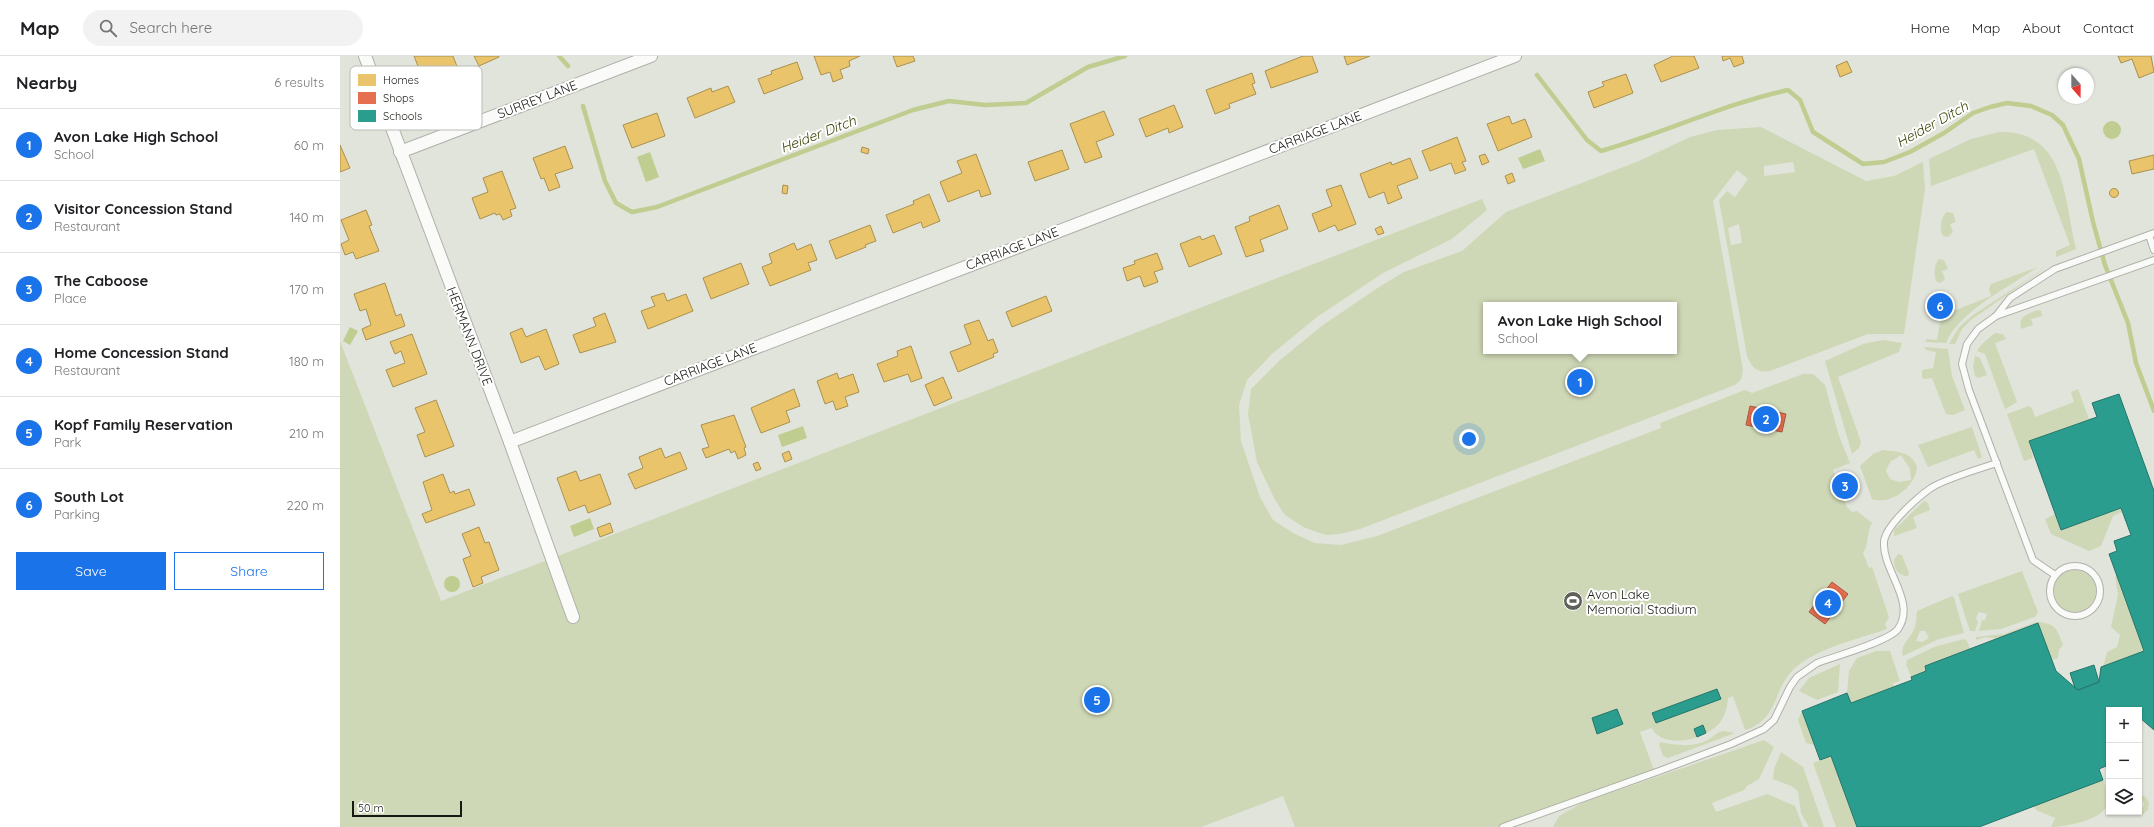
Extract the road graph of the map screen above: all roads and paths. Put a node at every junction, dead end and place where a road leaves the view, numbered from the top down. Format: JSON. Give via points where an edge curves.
{"nodes":[{"id":1,"x":365,"y":56,"type":"edge"},
{"id":2,"x":651,"y":56,"type":"edge"},
{"id":3,"x":1515,"y":56,"type":"edge"},
{"id":4,"x":369,"y":66,"type":"edge"},
{"id":5,"x":482,"y":121,"type":"edge"},
{"id":6,"x":392,"y":130,"type":"edge"},
{"id":7,"x":458,"y":130,"type":"edge"},
{"id":8,"x":400,"y":152,"type":"junction"},
{"id":9,"x":2151,"y":234,"type":"edge"},
{"id":10,"x":2154,"y":250,"type":"edge"},
{"id":11,"x":2154,"y":260,"type":"edge"},
{"id":12,"x":1996,"y":316,"type":"junction"},
{"id":13,"x":510,"y":442,"type":"junction"},
{"id":14,"x":1997,"y":463,"type":"junction"},
{"id":15,"x":2055,"y":575,"type":"junction"},
{"id":16,"x":573,"y":617,"type":"dead end"},
{"id":17,"x":1503,"y":827,"type":"edge"}],
"edges":[{"from":1,"to":4,"type":"street","name":"HERMANN DRIVE"},
{"from":2,"to":5,"type":"street","name":"SURREY LANE"},
{"from":3,"to":13,"type":"street","name":"CARRIAGE LANE"},
{"from":6,"to":8,"type":"street","name":"HERMANN DRIVE"},
{"from":7,"to":8,"type":"street","name":"SURREY LANE"},
{"from":8,"to":13,"type":"street","name":"HERMANN DRIVE"},
{"from":9,"to":10,"type":"lane"},
{"from":9,"to":12,"type":"lane","via":[[2055,269],[2010,298]]},
{"from":11,"to":12,"type":"lane"},
{"from":12,"to":14,"type":"lane","via":[[1971,338],[1965,349],[1962,364],[1969,390]]},
{"from":13,"to":16,"type":"street","name":"HERMANN DRIVE"},
{"from":14,"to":15,"type":"lane","via":[[2033,560]]},
{"from":14,"to":17,"type":"lane","via":[[1932,487],[1890,526],[1884,542],[1885,550],[1900,591],[1904,611],[1902,623],[1891,636],[1806,670],[1790,687],[1774,720],[1764,729],[1732,744]]},
{"from":15,"to":15,"type":"lane","via":[[2050,593],[2052,602],[2058,610],[2077,616],[2094,607],[2100,590],[2091,571],[2070,566]]}]}
